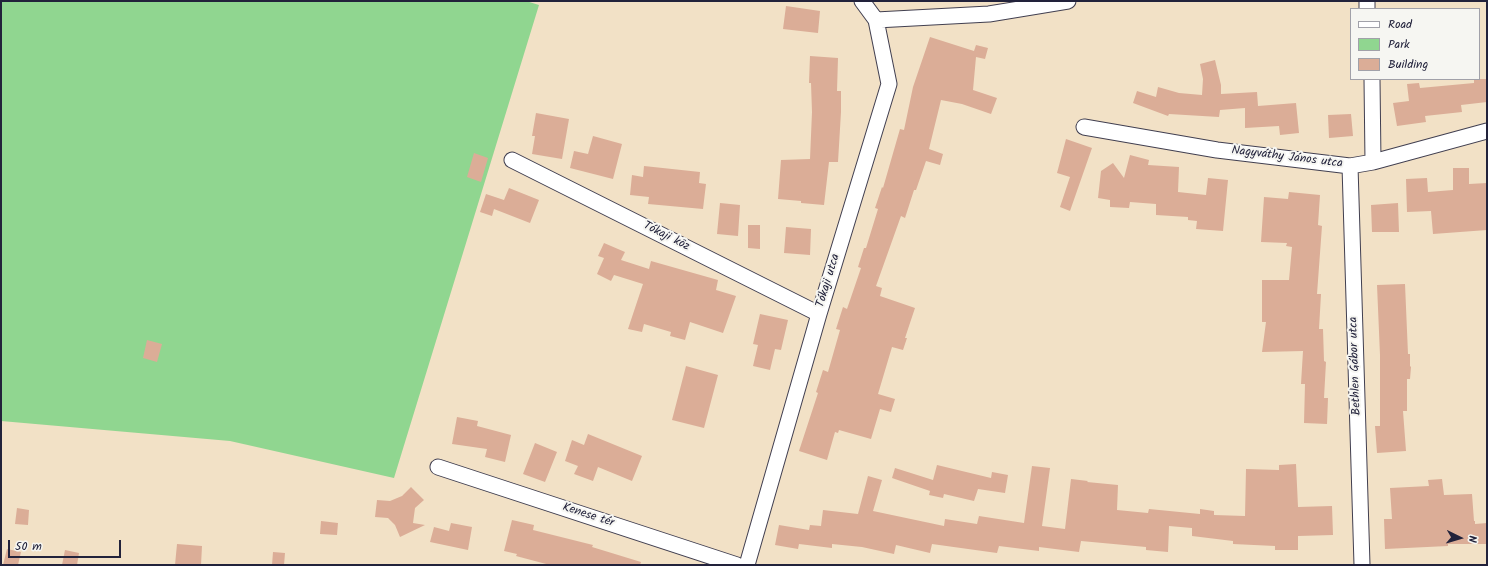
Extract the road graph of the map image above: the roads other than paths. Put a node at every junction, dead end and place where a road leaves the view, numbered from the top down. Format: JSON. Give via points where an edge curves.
{"nodes":[{"id":1,"x":862,"y":1,"type":"edge"},
{"id":2,"x":1068,"y":1,"type":"edge"},
{"id":3,"x":876,"y":20,"type":"junction"},
{"id":4,"x":1372,"y":80,"type":"edge"},
{"id":5,"x":1084,"y":127,"type":"dead end"},
{"id":6,"x":1487,"y":131,"type":"edge"},
{"id":7,"x":512,"y":160,"type":"dead end"},
{"id":8,"x":1373,"y":162,"type":"junction"},
{"id":9,"x":1350,"y":166,"type":"junction"},
{"id":10,"x":819,"y":314,"type":"junction"},
{"id":11,"x":438,"y":466,"type":"dead end"},
{"id":12,"x":737,"y":565,"type":"edge"},
{"id":13,"x":747,"y":565,"type":"edge"},
{"id":14,"x":1362,"y":565,"type":"edge"}],
"edges":[{"from":1,"to":3,"type":"street","name":"Tókaji utca"},
{"from":2,"to":3,"type":"street","via":[[990,14]]},
{"from":3,"to":10,"type":"street","name":"Tókaji utca","via":[[889,84]]},
{"from":4,"to":8,"type":"street"},
{"from":5,"to":9,"type":"street","name":"Nagyváthy János utca","via":[[1217,150]]},
{"from":6,"to":8,"type":"street","name":"Nagyváthy János utca"},
{"from":7,"to":10,"type":"street","name":"Tókaji köz"},
{"from":8,"to":9,"type":"street","name":"Nagyváthy János utca"},
{"from":9,"to":14,"type":"street","name":"Bethlen Gábor utca"},
{"from":10,"to":13,"type":"street","name":"Tókaji utca"},
{"from":11,"to":12,"type":"street","name":"Kenese tér"}]}
